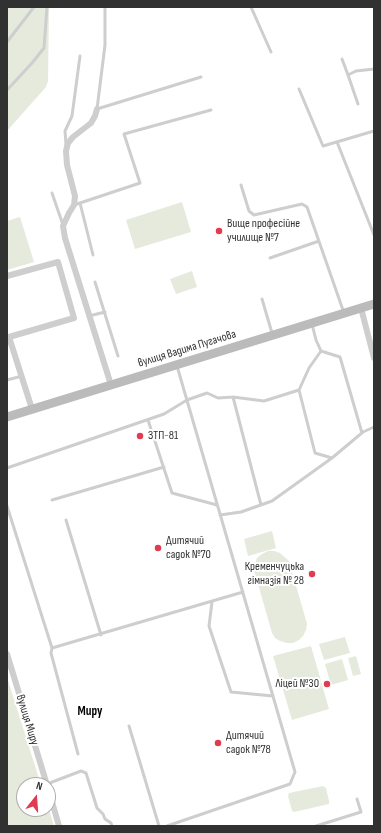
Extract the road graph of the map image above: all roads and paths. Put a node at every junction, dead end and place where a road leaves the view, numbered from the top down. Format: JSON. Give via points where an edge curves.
{"nodes":[{"id":1,"x":34,"y":7,"type":"edge"},
{"id":2,"x":47,"y":7,"type":"edge"},
{"id":3,"x":105,"y":7,"type":"edge"},
{"id":4,"x":251,"y":7,"type":"edge"},
{"id":5,"x":7,"y":42,"type":"edge"},
{"id":6,"x":271,"y":52,"type":"dead end"},
{"id":7,"x":80,"y":56,"type":"dead end"},
{"id":8,"x":342,"y":59,"type":"dead end"},
{"id":9,"x":374,"y":69,"type":"edge"},
{"id":10,"x":348,"y":75,"type":"junction"},
{"id":11,"x":200,"y":77,"type":"dead end"},
{"id":12,"x":299,"y":89,"type":"dead end"},
{"id":13,"x":7,"y":90,"type":"edge"},
{"id":14,"x":358,"y":104,"type":"dead end"},
{"id":15,"x":97,"y":109,"type":"junction"},
{"id":16,"x":211,"y":110,"type":"dead end"},
{"id":17,"x":374,"y":131,"type":"edge"},
{"id":18,"x":337,"y":142,"type":"junction"},
{"id":19,"x":66,"y":151,"type":"junction"},
{"id":20,"x":241,"y":185,"type":"dead end"},
{"id":21,"x":52,"y":193,"type":"dead end"},
{"id":22,"x":80,"y":203,"type":"junction"},
{"id":23,"x":74,"y":205,"type":"junction"},
{"id":24,"x":63,"y":226,"type":"junction"},
{"id":25,"x":374,"y":235,"type":"edge"},
{"id":26,"x":319,"y":241,"type":"junction"},
{"id":27,"x":93,"y":254,"type":"dead end"},
{"id":28,"x":270,"y":258,"type":"dead end"},
{"id":29,"x":7,"y":276,"type":"edge"},
{"id":30,"x":95,"y":282,"type":"dead end"},
{"id":31,"x":262,"y":299,"type":"dead end"},
{"id":32,"x":374,"y":304,"type":"edge"},
{"id":33,"x":361,"y":308,"type":"junction"},
{"id":34,"x":105,"y":312,"type":"junction"},
{"id":35,"x":344,"y":313,"type":"junction"},
{"id":36,"x":89,"y":316,"type":"junction"},
{"id":37,"x":311,"y":323,"type":"junction"},
{"id":38,"x":273,"y":335,"type":"junction"},
{"id":39,"x":321,"y":351,"type":"junction"},
{"id":40,"x":118,"y":356,"type":"dead end"},
{"id":41,"x":374,"y":358,"type":"edge"},
{"id":42,"x":177,"y":364,"type":"junction"},
{"id":43,"x":22,"y":376,"type":"junction"},
{"id":44,"x":7,"y":380,"type":"edge"},
{"id":45,"x":110,"y":385,"type":"junction"},
{"id":46,"x":299,"y":390,"type":"junction"},
{"id":47,"x":233,"y":397,"type":"junction"},
{"id":48,"x":187,"y":400,"type":"junction"},
{"id":49,"x":32,"y":409,"type":"junction"},
{"id":50,"x":7,"y":416,"type":"edge"},
{"id":51,"x":148,"y":420,"type":"junction"},
{"id":52,"x":374,"y":427,"type":"edge"},
{"id":53,"x":362,"y":433,"type":"junction"},
{"id":54,"x":332,"y":458,"type":"junction"},
{"id":55,"x":164,"y":467,"type":"junction"},
{"id":56,"x":7,"y":468,"type":"edge"},
{"id":57,"x":52,"y":500,"type":"dead end"},
{"id":58,"x":218,"y":505,"type":"junction"},
{"id":59,"x":261,"y":505,"type":"junction"},
{"id":60,"x":7,"y":506,"type":"edge"},
{"id":61,"x":220,"y":515,"type":"junction"},
{"id":62,"x":66,"y":520,"type":"dead end"},
{"id":63,"x":243,"y":592,"type":"junction"},
{"id":64,"x":212,"y":602,"type":"junction"},
{"id":65,"x":101,"y":635,"type":"junction"},
{"id":66,"x":52,"y":648,"type":"junction"},
{"id":67,"x":7,"y":654,"type":"edge"},
{"id":68,"x":273,"y":696,"type":"junction"},
{"id":69,"x":129,"y":726,"type":"dead end"},
{"id":70,"x":78,"y":754,"type":"dead end"},
{"id":71,"x":45,"y":777,"type":"edge"},
{"id":72,"x":56,"y":781,"type":"edge"},
{"id":73,"x":356,"y":799,"type":"dead end"},
{"id":74,"x":56,"y":816,"type":"edge"},
{"id":75,"x":59,"y":826,"type":"edge"},
{"id":76,"x":112,"y":826,"type":"edge"},
{"id":77,"x":159,"y":826,"type":"edge"},
{"id":78,"x":167,"y":826,"type":"edge"},
{"id":79,"x":316,"y":826,"type":"edge"}],
"edges":[{"from":1,"to":5,"type":"lane"},
{"from":2,"to":13,"type":"lane","via":[[42,51]]},
{"from":3,"to":15,"type":"lane","via":[[105,45]]},
{"from":4,"to":6,"type":"lane"},
{"from":7,"to":19,"type":"lane","via":[[72,116],[65,131]]},
{"from":8,"to":10,"type":"lane"},
{"from":9,"to":10,"type":"lane"},
{"from":10,"to":14,"type":"lane"},
{"from":11,"to":15,"type":"lane"},
{"from":12,"to":18,"type":"lane","via":[[323,146]]},
{"from":15,"to":19,"type":"street","via":[[91,123],[73,137]]},
{"from":16,"to":22,"type":"lane","via":[[124,134],[140,183]]},
{"from":17,"to":18,"type":"lane"},
{"from":18,"to":25,"type":"lane"},
{"from":19,"to":23,"type":"street","via":[[67,165],[76,196]]},
{"from":20,"to":26,"type":"lane","via":[[249,211],[254,215],[302,204],[307,207]]},
{"from":21,"to":24,"type":"lane"},
{"from":22,"to":23,"type":"lane"},
{"from":22,"to":27,"type":"lane"},
{"from":23,"to":24,"type":"street"},
{"from":24,"to":36,"type":"street","via":[[64,238]]},
{"from":26,"to":28,"type":"lane"},
{"from":26,"to":35,"type":"lane"},
{"from":29,"to":43,"type":"street","via":[[58,262],[74,318],[9,337]]},
{"from":30,"to":34,"type":"lane"},
{"from":31,"to":38,"type":"lane"},
{"from":32,"to":33,"type":"street","name":"вулиця Вадима Пугачова"},
{"from":33,"to":35,"type":"street","name":"вулиця Вадима Пугачова"},
{"from":33,"to":41,"type":"street"},
{"from":34,"to":36,"type":"lane"},
{"from":34,"to":40,"type":"lane"},
{"from":35,"to":37,"type":"street","name":"вулиця Вадима Пугачова"},
{"from":36,"to":45,"type":"street"},
{"from":37,"to":38,"type":"street","name":"вулиця Вадима Пугачова"},
{"from":37,"to":39,"type":"lane"},
{"from":38,"to":42,"type":"street","name":"вулиця Вадима Пугачова"},
{"from":39,"to":46,"type":"lane","via":[[308,368]]},
{"from":39,"to":53,"type":"lane","via":[[340,357]]},
{"from":42,"to":45,"type":"street","name":"вулиця Вадима Пугачова"},
{"from":42,"to":48,"type":"lane"},
{"from":43,"to":44,"type":"lane"},
{"from":43,"to":49,"type":"street"},
{"from":45,"to":49,"type":"street","name":"вулиця Вадима Пугачова"},
{"from":46,"to":47,"type":"lane","via":[[264,401]]},
{"from":46,"to":54,"type":"lane","via":[[315,453]]},
{"from":47,"to":48,"type":"lane","via":[[218,398],[207,393]]},
{"from":47,"to":59,"type":"lane"},
{"from":48,"to":51,"type":"lane"},
{"from":48,"to":58,"type":"lane"},
{"from":49,"to":50,"type":"street","name":"вулиця Вадима Пугачова"},
{"from":51,"to":55,"type":"lane"},
{"from":51,"to":56,"type":"lane"},
{"from":52,"to":53,"type":"lane"},
{"from":53,"to":54,"type":"lane"},
{"from":54,"to":59,"type":"lane","via":[[272,501]]},
{"from":55,"to":57,"type":"lane"},
{"from":55,"to":58,"type":"lane","via":[[172,493]]},
{"from":58,"to":61,"type":"lane"},
{"from":59,"to":61,"type":"lane","via":[[242,512]]},
{"from":60,"to":66,"type":"lane"},
{"from":61,"to":63,"type":"lane"},
{"from":62,"to":65,"type":"lane"},
{"from":63,"to":64,"type":"lane"},
{"from":63,"to":68,"type":"lane"},
{"from":64,"to":65,"type":"lane"},
{"from":64,"to":68,"type":"lane","via":[[209,626],[231,692]]},
{"from":65,"to":66,"type":"lane"},
{"from":66,"to":70,"type":"lane","via":[[51,653]]},
{"from":67,"to":71,"type":"street","name":"вулиця Миру"},
{"from":68,"to":78,"type":"lane","via":[[295,772],[290,784]]},
{"from":69,"to":77,"type":"lane"},
{"from":72,"to":76,"type":"lane","via":[[81,771],[86,773],[97,808]]},
{"from":73,"to":79,"type":"lane","via":[[361,812]]},
{"from":74,"to":75,"type":"street","name":"вулиця Миру"}]}
